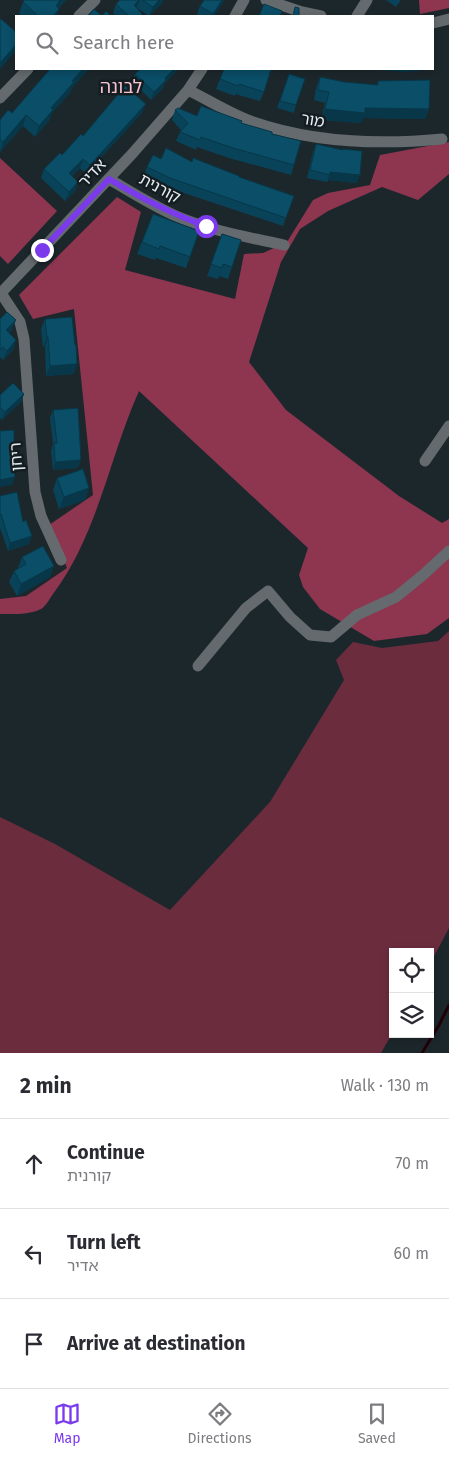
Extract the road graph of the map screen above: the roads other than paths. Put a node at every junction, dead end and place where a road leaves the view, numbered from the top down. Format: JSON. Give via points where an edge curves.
{"nodes":[{"id":1,"x":95,"y":0,"type":"edge"},
{"id":2,"x":244,"y":0,"type":"edge"},
{"id":3,"x":367,"y":0,"type":"edge"},
{"id":4,"x":271,"y":1,"type":"edge"},
{"id":5,"x":80,"y":15,"type":"edge"},
{"id":6,"x":236,"y":15,"type":"edge"},
{"id":7,"x":318,"y":15,"type":"edge"},
{"id":8,"x":358,"y":15,"type":"edge"},
{"id":9,"x":449,"y":19,"type":"edge"},
{"id":10,"x":434,"y":23,"type":"edge"},
{"id":11,"x":27,"y":70,"type":"edge"},
{"id":12,"x":201,"y":70,"type":"edge"},
{"id":13,"x":188,"y":90,"type":"junction"},
{"id":14,"x":0,"y":98,"type":"edge"},
{"id":15,"x":442,"y":139,"type":"dead end"},
{"id":16,"x":109,"y":179,"type":"junction"},
{"id":17,"x":284,"y":245,"type":"dead end"},
{"id":18,"x":1,"y":294,"type":"edge"},
{"id":19,"x":449,"y":426,"type":"edge"},
{"id":20,"x":425,"y":461,"type":"dead end"},
{"id":21,"x":449,"y":551,"type":"edge"},
{"id":22,"x":61,"y":560,"type":"dead end"},
{"id":23,"x":198,"y":666,"type":"dead end"}],
"edges":[{"from":1,"to":5,"type":"street"},
{"from":2,"to":6,"type":"street"},
{"from":3,"to":8,"type":"street"},
{"from":4,"to":7,"type":"street"},
{"from":9,"to":10,"type":"street"},
{"from":11,"to":14,"type":"street"},
{"from":12,"to":13,"type":"street","name":"אדיר"},
{"from":13,"to":15,"type":"street","name":"מור","via":[[251,122],[295,134],[390,143]]},
{"from":13,"to":16,"type":"street","name":"אדיר"},
{"from":16,"to":17,"type":"street","name":"קורנית","via":[[177,216],[221,231]]},
{"from":16,"to":18,"type":"street","name":"אדיר"},
{"from":18,"to":22,"type":"street","name":"ריחן","via":[[20,322],[35,492],[41,516]]},
{"from":19,"to":20,"type":"street"},
{"from":21,"to":23,"type":"street","via":[[396,596],[357,615],[331,637],[310,635],[268,591],[246,608]]}]}
